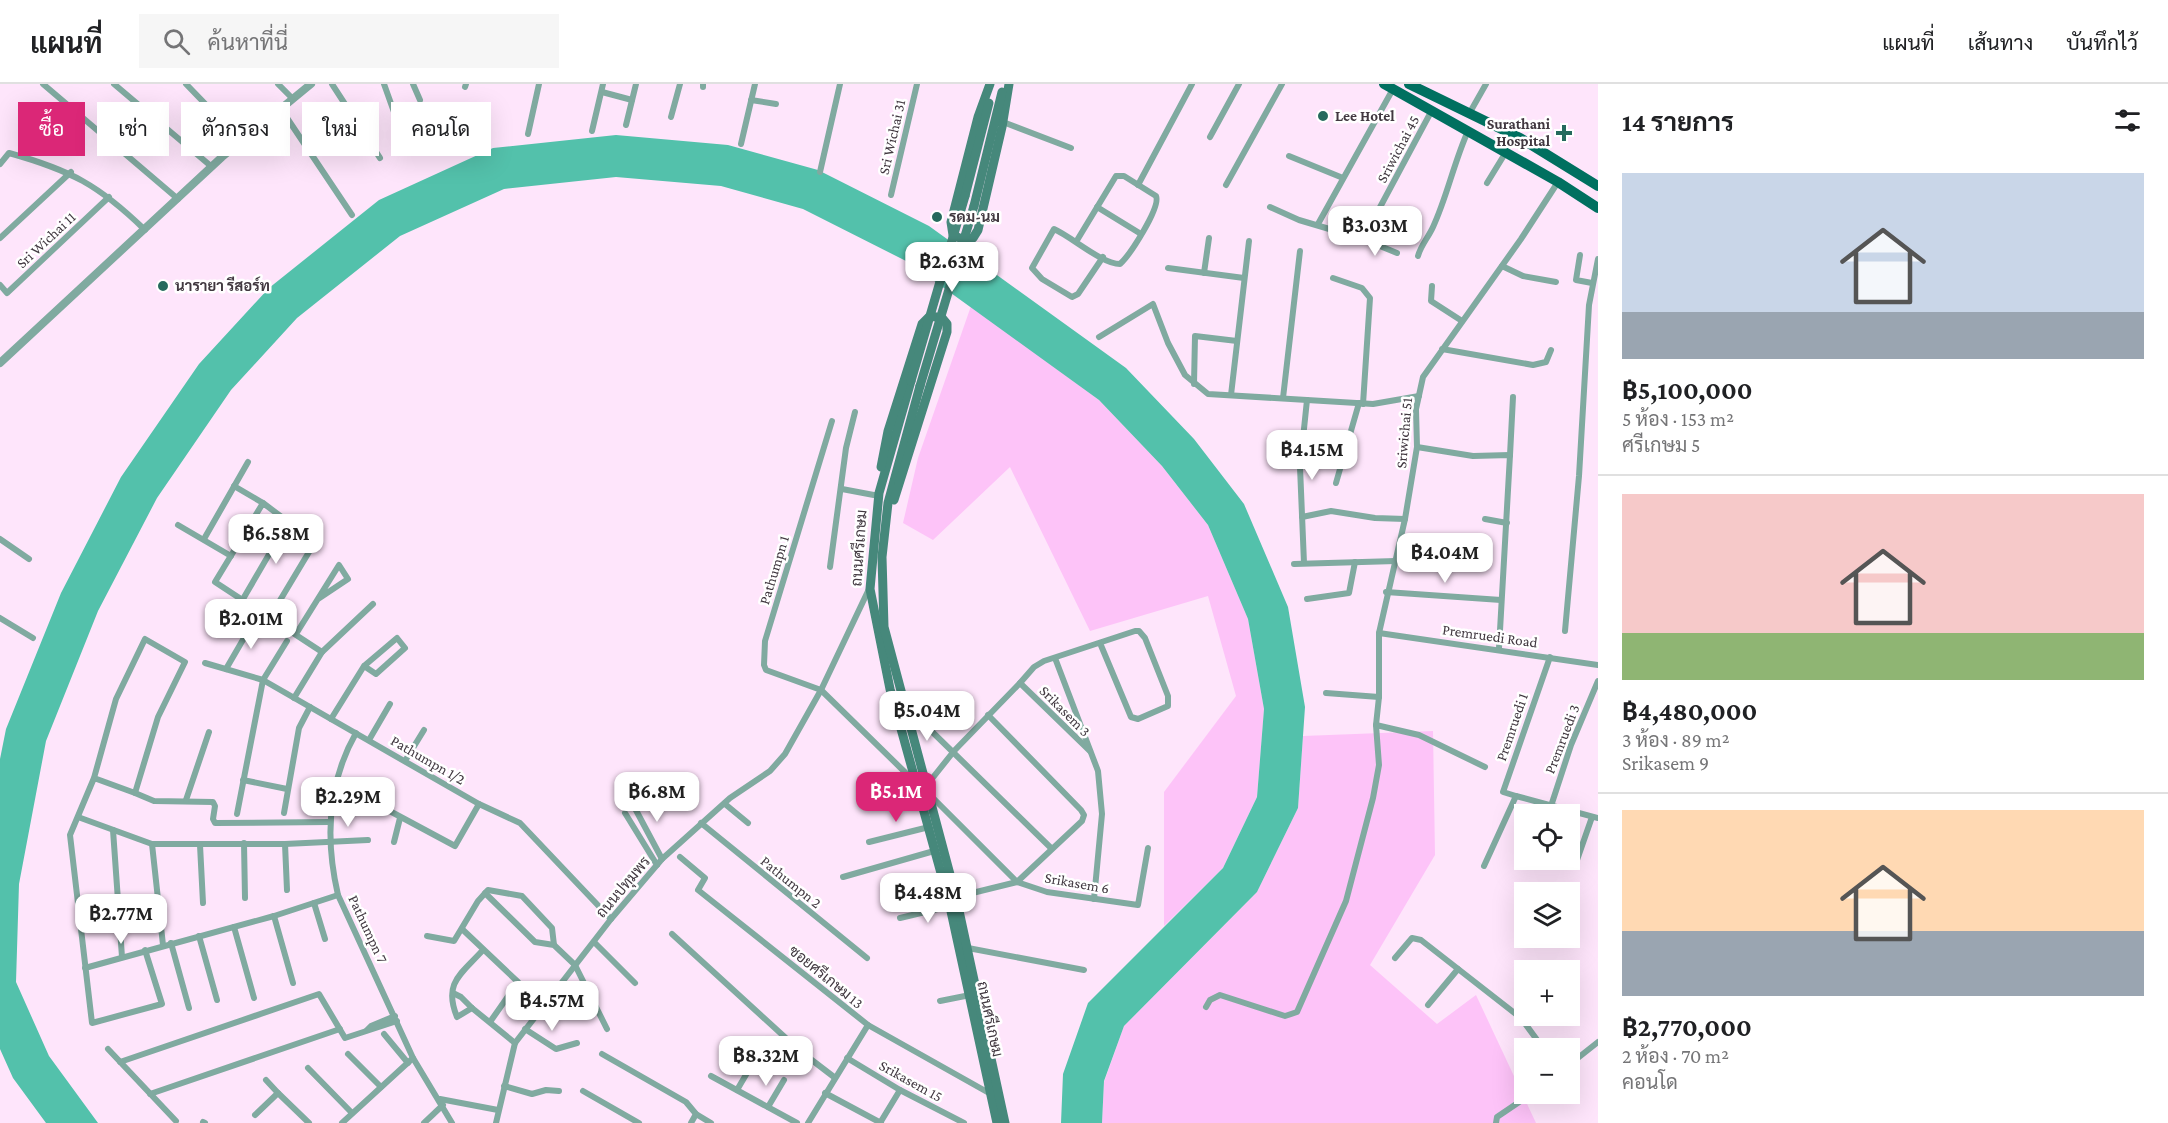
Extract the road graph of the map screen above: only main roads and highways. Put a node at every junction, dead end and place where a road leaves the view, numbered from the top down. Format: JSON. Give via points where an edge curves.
{"nodes":[{"id":1,"x":992,"y":84,"type":"edge"},
{"id":2,"x":1004,"y":84,"type":"edge"},
{"id":3,"x":1008,"y":84,"type":"edge"},
{"id":4,"x":1409,"y":84,"type":"edge"},
{"id":5,"x":1389,"y":86,"type":"edge"},
{"id":6,"x":1529,"y":144,"type":"junction"},
{"id":7,"x":1520,"y":160,"type":"junction"},
{"id":8,"x":1598,"y":186,"type":"edge"},
{"id":9,"x":1598,"y":208,"type":"edge"},
{"id":10,"x":879,"y":495,"type":"junction"},
{"id":11,"x":882,"y":557,"type":"junction"},
{"id":12,"x":924,"y":788,"type":"junction"},
{"id":13,"x":997,"y":1123,"type":"edge"},
{"id":14,"x":1005,"y":1123,"type":"edge"}],
"edges":[{"from":1,"to":3,"type":"main road","via":[[978,117],[951,222],[956,238],[969,240],[978,230]]},
{"from":1,"to":10,"type":"main road","name":"ถนนศรีเกษม","bridge":true,"via":[[965,196]]},
{"from":2,"to":11,"type":"main road","name":"ถนนศรีเกษม","bridge":true,"via":[[974,206],[888,503]]},
{"from":4,"to":6,"type":"main road"},
{"from":5,"to":7,"type":"main road"},
{"from":6,"to":7,"type":"main road"},
{"from":6,"to":8,"type":"main road"},
{"from":7,"to":9,"type":"main road"},
{"from":10,"to":11,"type":"main road","via":[[883,453],[922,324],[930,316],[942,318],[947,332],[893,503]]},
{"from":10,"to":12,"type":"main road","name":"ถนนศรีเกษม","via":[[870,589],[890,689]]},
{"from":11,"to":12,"type":"main road","name":"ถนนศรีเกษม","via":[[884,627]]},
{"from":12,"to":13,"type":"main road","name":"ถนนศรีเกษม","via":[[934,851],[950,906]]},
{"from":12,"to":14,"type":"main road","name":"ถนนศรีเกษม","via":[[956,897]]}]}
